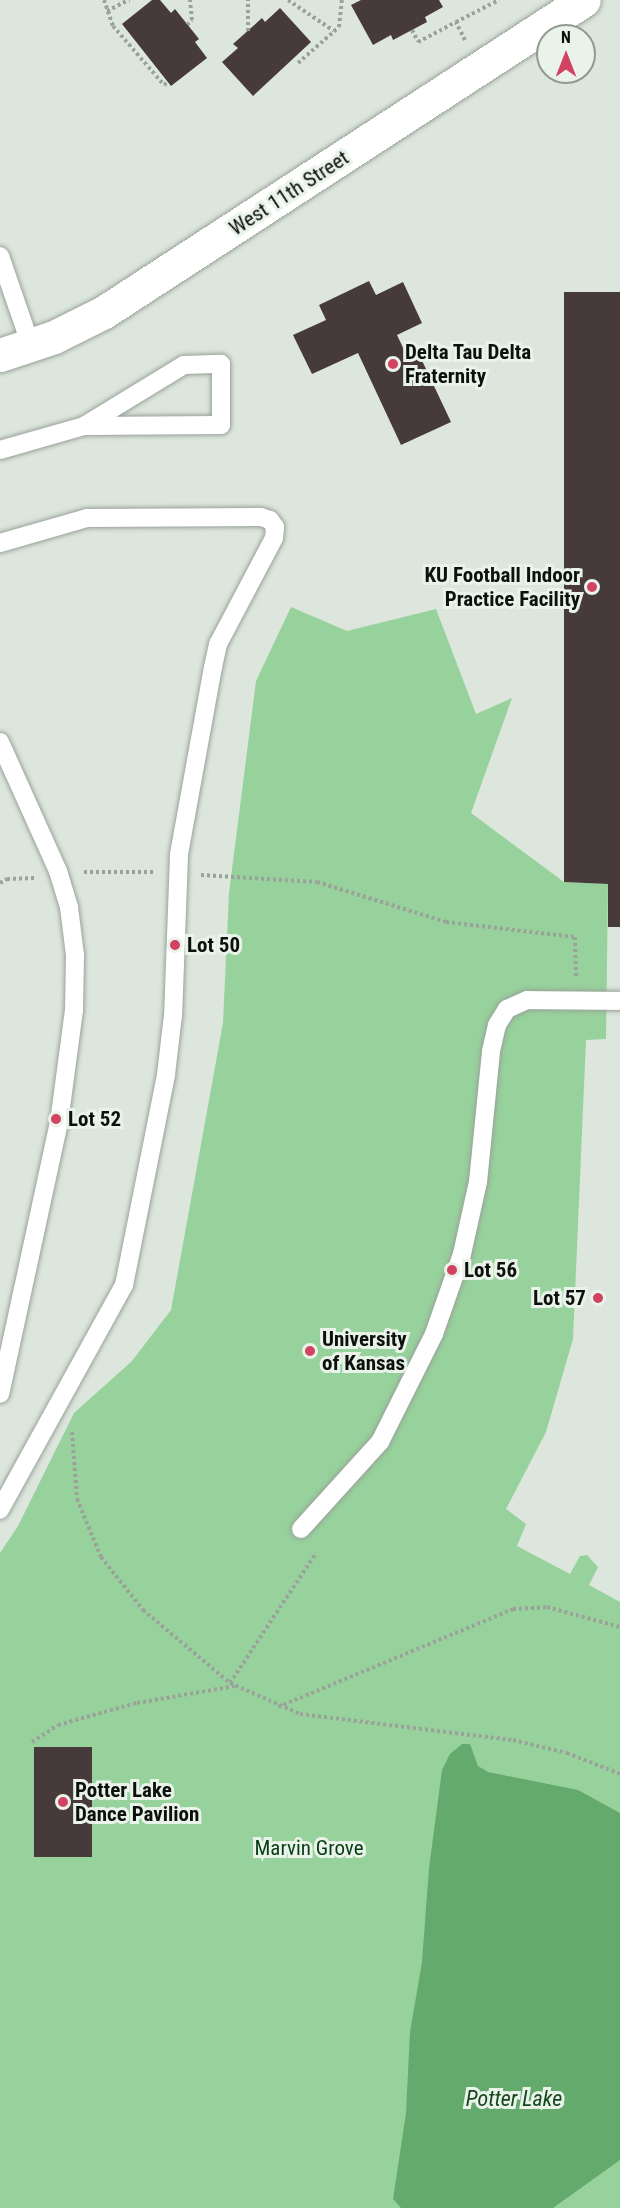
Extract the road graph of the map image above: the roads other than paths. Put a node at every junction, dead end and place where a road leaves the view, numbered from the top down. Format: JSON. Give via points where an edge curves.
{"nodes":[{"id":1,"x":576,"y":6,"type":"edge"},
{"id":2,"x":0,"y":256,"type":"edge"},
{"id":3,"x":31,"y":346,"type":"junction"},
{"id":4,"x":0,"y":355,"type":"edge"},
{"id":5,"x":84,"y":426,"type":"junction"},
{"id":6,"x":0,"y":450,"type":"edge"},
{"id":7,"x":0,"y":543,"type":"edge"},
{"id":8,"x":0,"y":742,"type":"edge"},
{"id":9,"x":620,"y":1001,"type":"edge"},
{"id":10,"x":0,"y":1394,"type":"edge"},
{"id":11,"x":0,"y":1510,"type":"edge"},
{"id":12,"x":301,"y":1529,"type":"dead end"}],
"edges":[{"from":1,"to":3,"type":"street","name":"West 11th Street","via":[[104,312]]},
{"from":2,"to":3,"type":"lane"},
{"from":3,"to":4,"type":"street","name":"West 11th Street"},
{"from":5,"to":5,"type":"lane","via":[[221,425],[221,364],[184,365]]},
{"from":5,"to":6,"type":"lane","via":[[22,447]]},
{"from":7,"to":11,"type":"lane","via":[[87,518],[261,517],[275,527],[274,538],[218,644],[178,874],[173,1015],[166,1075],[124,1285]]},
{"from":8,"to":10,"type":"lane","via":[[59,875],[69,907],[75,955],[70,1056]]},
{"from":9,"to":12,"type":"lane","via":[[527,1000],[507,1009],[497,1025],[478,1182],[462,1254],[434,1334],[380,1442]]}]}
